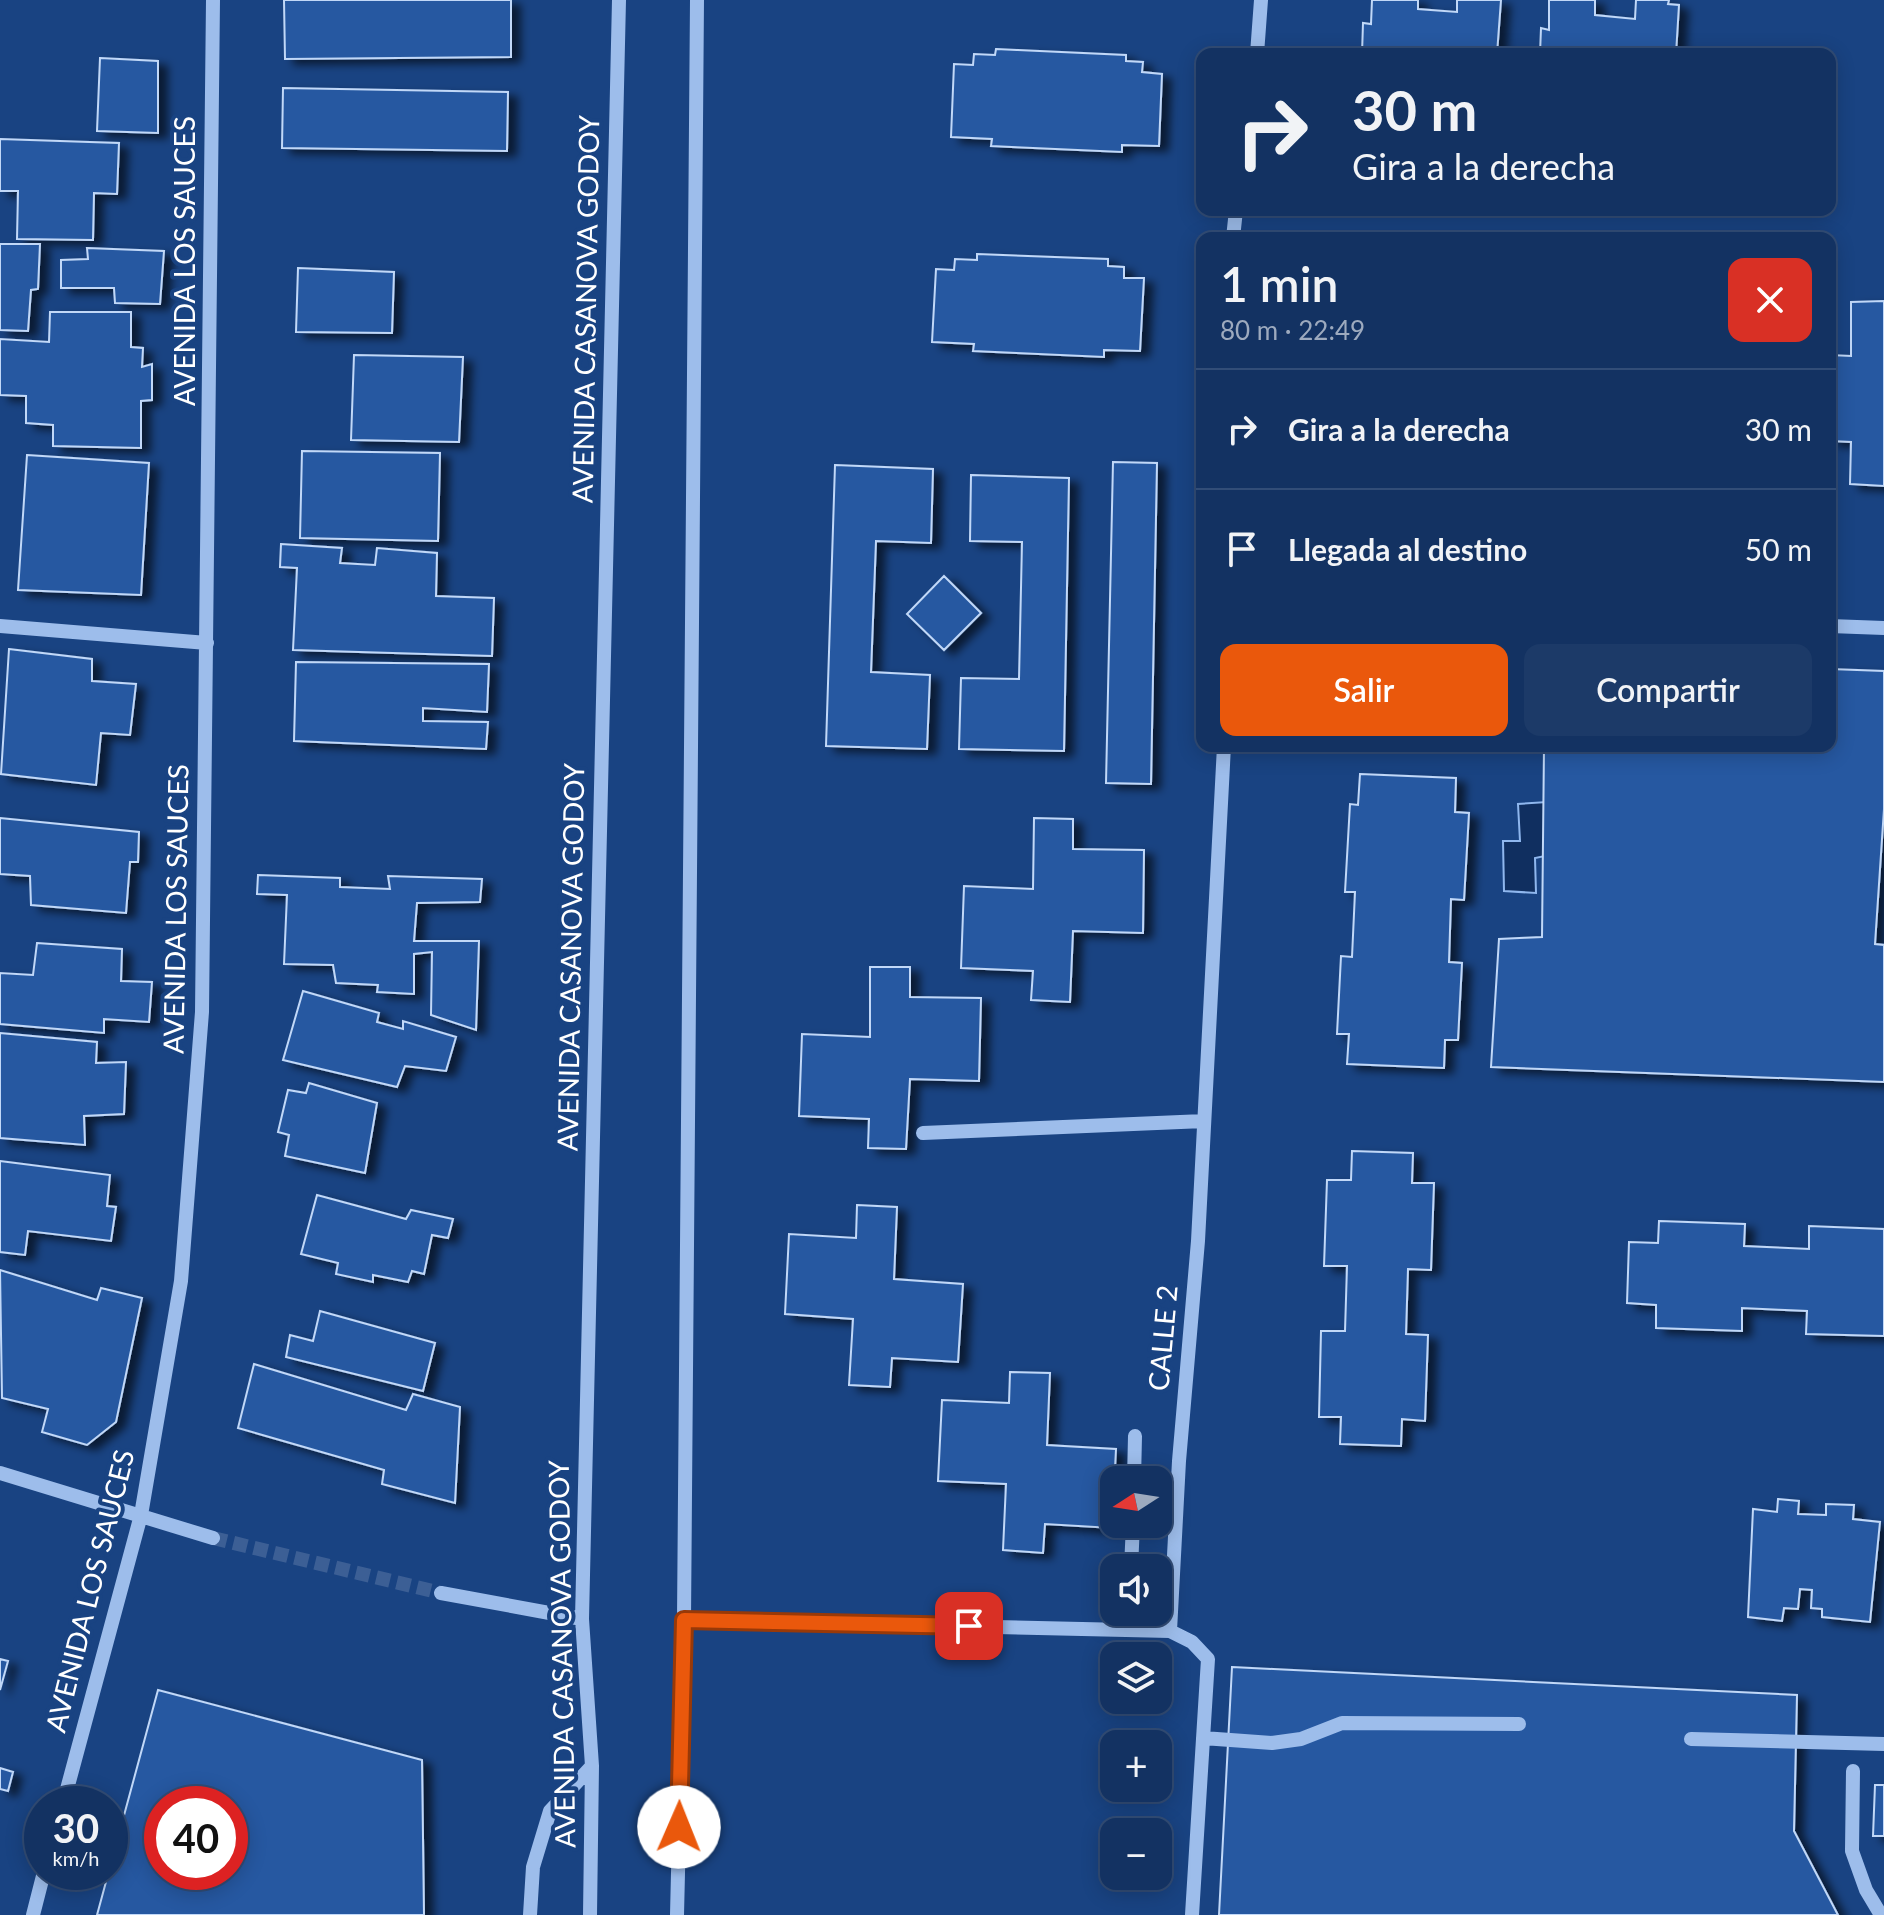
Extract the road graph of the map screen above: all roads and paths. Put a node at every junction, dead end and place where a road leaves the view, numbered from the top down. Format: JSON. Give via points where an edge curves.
{"nodes":[{"id":1,"x":213,"y":0,"type":"edge"},
{"id":2,"x":619,"y":0,"type":"edge"},
{"id":3,"x":697,"y":0,"type":"edge"},
{"id":4,"x":1261,"y":0,"type":"edge"},
{"id":5,"x":1257,"y":48,"type":"edge"},
{"id":6,"x":0,"y":626,"type":"edge"},
{"id":7,"x":1836,"y":626,"type":"edge"},
{"id":8,"x":1884,"y":628,"type":"edge"},
{"id":9,"x":207,"y":643,"type":"junction"},
{"id":10,"x":1224,"y":752,"type":"edge"},
{"id":11,"x":1204,"y":1121,"type":"junction"},
{"id":12,"x":923,"y":1133,"type":"dead end"},
{"id":13,"x":1135,"y":1436,"type":"dead end"},
{"id":14,"x":1134,"y":1466,"type":"edge"},
{"id":15,"x":0,"y":1473,"type":"edge"},
{"id":16,"x":141,"y":1515,"type":"junction"},
{"id":17,"x":213,"y":1538,"type":"tunnel mouth"},
{"id":18,"x":441,"y":1593,"type":"tunnel mouth"},
{"id":19,"x":582,"y":1619,"type":"junction"},
{"id":20,"x":684,"y":1620,"type":"junction"},
{"id":21,"x":1128,"y":1626,"type":"edge"},
{"id":22,"x":1128,"y":1630,"type":"junction"},
{"id":23,"x":1170,"y":1631,"type":"junction"},
{"id":24,"x":1519,"y":1724,"type":"dead end"},
{"id":25,"x":1203,"y":1738,"type":"junction"},
{"id":26,"x":1691,"y":1739,"type":"dead end"},
{"id":27,"x":1884,"y":1744,"type":"edge"},
{"id":28,"x":592,"y":1766,"type":"junction"},
{"id":29,"x":1853,"y":1771,"type":"dead end"},
{"id":30,"x":68,"y":1786,"type":"edge"},
{"id":31,"x":39,"y":1890,"type":"edge"},
{"id":32,"x":33,"y":1915,"type":"edge"},
{"id":33,"x":530,"y":1915,"type":"edge"},
{"id":34,"x":590,"y":1915,"type":"edge"},
{"id":35,"x":677,"y":1915,"type":"edge"},
{"id":36,"x":1192,"y":1915,"type":"edge"},
{"id":37,"x":1881,"y":1915,"type":"edge"}],
"edges":[{"from":1,"to":9,"type":"street","name":"AVENIDA LOS SAUCES"},
{"from":2,"to":19,"type":"street","name":"AVENIDA CASANOVA GODOY"},
{"from":3,"to":20,"type":"street"},
{"from":4,"to":5,"type":"street"},
{"from":6,"to":9,"type":"street"},
{"from":7,"to":8,"type":"street"},
{"from":9,"to":16,"type":"street","name":"AVENIDA LOS SAUCES","via":[[202,1012],[181,1281]]},
{"from":10,"to":11,"type":"street","name":"CALLE 2"},
{"from":11,"to":12,"type":"street"},
{"from":11,"to":23,"type":"street","name":"CALLE 2"},
{"from":13,"to":14,"type":"street"},
{"from":15,"to":16,"type":"street"},
{"from":16,"to":17,"type":"street"},
{"from":16,"to":30,"type":"street","name":"AVENIDA LOS SAUCES"},
{"from":18,"to":19,"type":"street"},
{"from":19,"to":28,"type":"street","name":"AVENIDA CASANOVA GODOY"},
{"from":20,"to":22,"type":"street"},
{"from":20,"to":35,"type":"street"},
{"from":21,"to":22,"type":"street"},
{"from":22,"to":23,"type":"street"},
{"from":23,"to":25,"type":"street","via":[[1192,1642],[1208,1659]]},
{"from":24,"to":25,"type":"street","via":[[1342,1723],[1301,1739],[1272,1743]]},
{"from":25,"to":36,"type":"street"},
{"from":26,"to":27,"type":"street"},
{"from":28,"to":33,"type":"street","via":[[550,1811],[533,1867]]},
{"from":28,"to":34,"type":"street","name":"AVENIDA CASANOVA GODOY"},
{"from":29,"to":37,"type":"street","via":[[1852,1851]]},
{"from":31,"to":32,"type":"street"}]}
